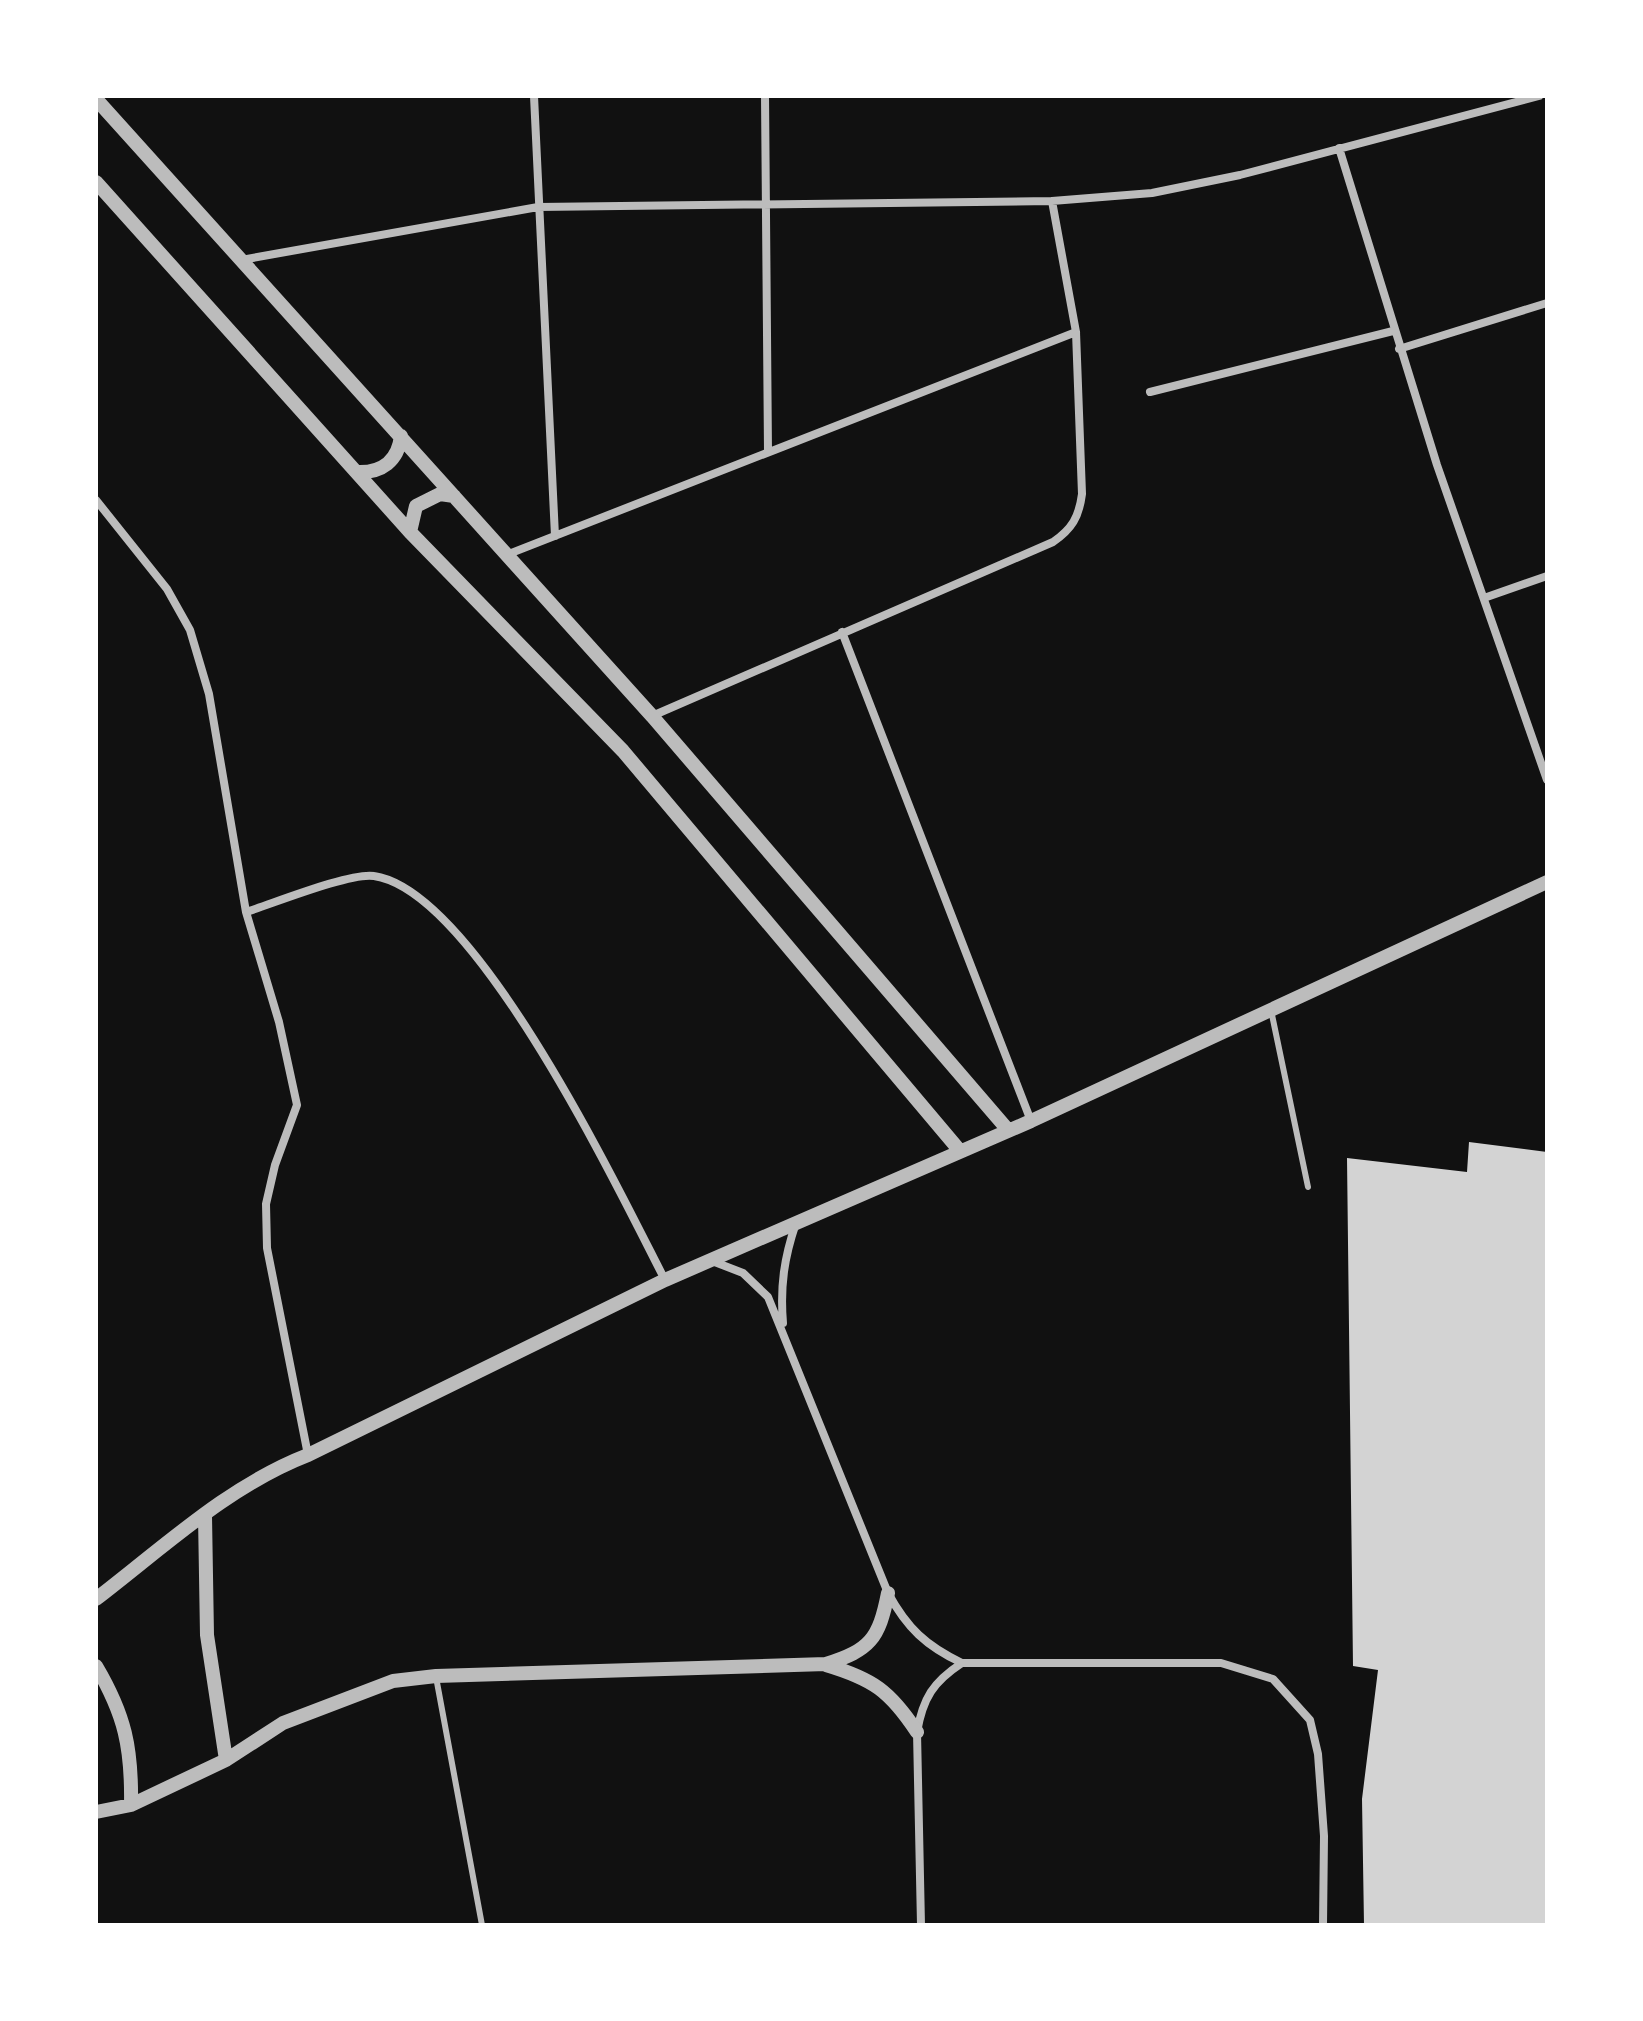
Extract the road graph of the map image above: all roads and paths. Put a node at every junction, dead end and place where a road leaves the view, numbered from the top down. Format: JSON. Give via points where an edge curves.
{"nodes":[{"id":1,"x":534,"y":96,"type":"edge"},
{"id":2,"x":765,"y":96,"type":"edge"},
{"id":3,"x":1539,"y":96,"type":"edge"},
{"id":4,"x":96,"y":99,"type":"edge"},
{"id":5,"x":1339,"y":148,"type":"junction"},
{"id":6,"x":96,"y":182,"type":"edge"},
{"id":7,"x":1052,"y":201,"type":"junction"},
{"id":8,"x":766,"y":203,"type":"junction"},
{"id":9,"x":538,"y":207,"type":"junction"},
{"id":10,"x":241,"y":260,"type":"junction"},
{"id":11,"x":1547,"y":303,"type":"edge"},
{"id":12,"x":1393,"y":331,"type":"junction"},
{"id":13,"x":1076,"y":332,"type":"junction"},
{"id":14,"x":1399,"y":349,"type":"junction"},
{"id":15,"x":1150,"y":392,"type":"dead end"},
{"id":16,"x":401,"y":436,"type":"junction"},
{"id":17,"x":768,"y":452,"type":"junction"},
{"id":18,"x":357,"y":472,"type":"junction"},
{"id":19,"x":454,"y":496,"type":"junction"},
{"id":20,"x":96,"y":500,"type":"edge"},
{"id":21,"x":410,"y":532,"type":"junction"},
{"id":22,"x":555,"y":536,"type":"junction"},
{"id":23,"x":506,"y":555,"type":"junction"},
{"id":24,"x":1547,"y":576,"type":"edge"},
{"id":25,"x":1484,"y":598,"type":"junction"},
{"id":26,"x":842,"y":632,"type":"junction"},
{"id":27,"x":652,"y":716,"type":"junction"},
{"id":28,"x":1547,"y":780,"type":"edge"},
{"id":29,"x":1547,"y":882,"type":"edge"},
{"id":30,"x":246,"y":912,"type":"junction"},
{"id":31,"x":1271,"y":1009,"type":"junction"},
{"id":32,"x":1031,"y":1121,"type":"junction"},
{"id":33,"x":1008,"y":1130,"type":"junction"},
{"id":34,"x":960,"y":1151,"type":"junction"},
{"id":35,"x":1308,"y":1187,"type":"dead end"},
{"id":36,"x":796,"y":1223,"type":"junction"},
{"id":37,"x":710,"y":1260,"type":"junction"},
{"id":38,"x":665,"y":1280,"type":"junction"},
{"id":39,"x":783,"y":1328,"type":"junction"},
{"id":40,"x":308,"y":1455,"type":"junction"},
{"id":41,"x":205,"y":1516,"type":"junction"},
{"id":42,"x":888,"y":1593,"type":"junction"},
{"id":43,"x":96,"y":1599,"type":"edge"},
{"id":44,"x":962,"y":1663,"type":"junction"},
{"id":45,"x":826,"y":1664,"type":"junction"},
{"id":46,"x":96,"y":1666,"type":"edge"},
{"id":47,"x":436,"y":1676,"type":"junction"},
{"id":48,"x":917,"y":1732,"type":"junction"},
{"id":49,"x":226,"y":1760,"type":"junction"},
{"id":50,"x":131,"y":1805,"type":"junction"},
{"id":51,"x":96,"y":1812,"type":"edge"},
{"id":52,"x":482,"y":1925,"type":"edge"},
{"id":53,"x":921,"y":1925,"type":"edge"},
{"id":54,"x":1323,"y":1925,"type":"edge"}],
"edges":[{"from":1,"to":9,"type":"street"},
{"from":2,"to":8,"type":"street"},
{"from":3,"to":5,"type":"street"},
{"from":4,"to":10,"type":"street"},
{"from":5,"to":7,"type":"street","via":[[1152,193]]},
{"from":5,"to":12,"type":"street"},
{"from":6,"to":18,"type":"street"},
{"from":7,"to":8,"type":"street"},
{"from":7,"to":13,"type":"street"},
{"from":8,"to":9,"type":"street"},
{"from":8,"to":17,"type":"street"},
{"from":9,"to":10,"type":"street"},
{"from":9,"to":22,"type":"street"},
{"from":10,"to":16,"type":"street"},
{"from":11,"to":14,"type":"street"},
{"from":12,"to":14,"type":"street"},
{"from":12,"to":15,"type":"street"},
{"from":13,"to":17,"type":"street"},
{"from":13,"to":26,"type":"street","via":[[1082,494],[1069,531]]},
{"from":14,"to":25,"type":"street"},
{"from":16,"to":18,"type":"street","via":[[388,465]]},
{"from":16,"to":19,"type":"street"},
{"from":17,"to":22,"type":"street"},
{"from":18,"to":21,"type":"street"},
{"from":19,"to":21,"type":"street","via":[[440,494],[416,506]]},
{"from":19,"to":23,"type":"street"},
{"from":20,"to":30,"type":"street","via":[[167,589],[190,630],[209,694]]},
{"from":21,"to":34,"type":"street","via":[[623,751]]},
{"from":22,"to":23,"type":"street"},
{"from":23,"to":27,"type":"street"},
{"from":24,"to":25,"type":"street"},
{"from":25,"to":28,"type":"street"},
{"from":26,"to":27,"type":"street"},
{"from":26,"to":32,"type":"street"},
{"from":27,"to":33,"type":"street"},
{"from":29,"to":31,"type":"street"},
{"from":30,"to":38,"type":"street","via":[[370,875],[401,882],[437,910],[508,1002],[579,1112]]},
{"from":30,"to":40,"type":"street","via":[[297,1105],[266,1204],[267,1248]]},
{"from":31,"to":32,"type":"street"},
{"from":31,"to":35,"type":"lane"},
{"from":32,"to":33,"type":"street"},
{"from":33,"to":34,"type":"street"},
{"from":34,"to":36,"type":"street"},
{"from":36,"to":37,"type":"street"},
{"from":36,"to":39,"type":"street","via":[[782,1280]]},
{"from":37,"to":38,"type":"street"},
{"from":37,"to":39,"type":"street","via":[[743,1273],[768,1297]]},
{"from":38,"to":40,"type":"street"},
{"from":39,"to":42,"type":"street"},
{"from":40,"to":41,"type":"street","via":[[271,1469]]},
{"from":41,"to":43,"type":"street"},
{"from":41,"to":49,"type":"street","via":[[207,1635]]},
{"from":42,"to":44,"type":"street","via":[[905,1624],[930,1648]]},
{"from":42,"to":45,"type":"street","via":[[882,1627],[859,1653]]},
{"from":44,"to":48,"type":"street","via":[[938,1679],[922,1704]]},
{"from":44,"to":54,"type":"street","via":[[1221,1663],[1273,1679],[1310,1720],[1318,1754]]},
{"from":45,"to":47,"type":"street"},
{"from":45,"to":48,"type":"street","via":[[864,1676],[896,1699]]},
{"from":46,"to":50,"type":"street","via":[[120,1709],[132,1756]]},
{"from":47,"to":49,"type":"street","via":[[393,1681],[283,1723]]},
{"from":47,"to":52,"type":"lane"},
{"from":48,"to":53,"type":"street"},
{"from":49,"to":50,"type":"street"},
{"from":50,"to":51,"type":"street"}]}
